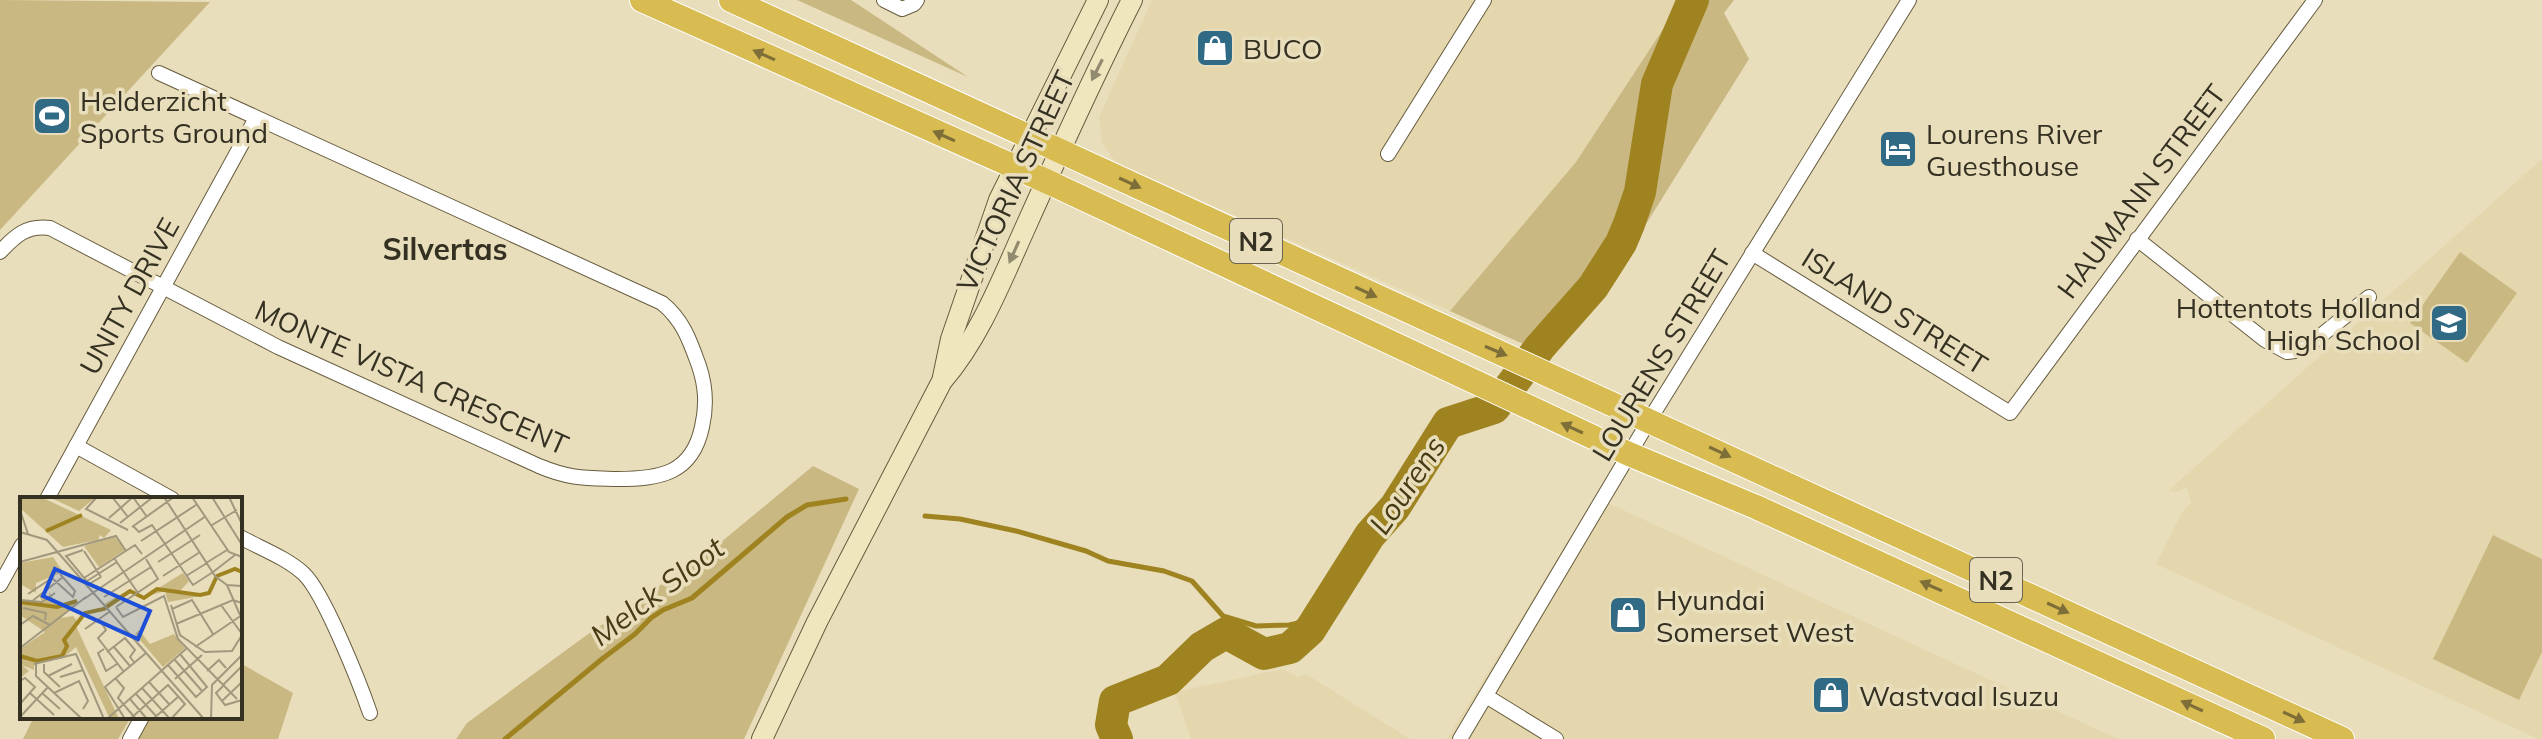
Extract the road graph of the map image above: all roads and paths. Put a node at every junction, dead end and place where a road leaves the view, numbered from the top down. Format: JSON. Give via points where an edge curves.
{"nodes":[{"id":1,"x":642,"y":0,"type":"edge"},
{"id":2,"x":731,"y":0,"type":"edge"},
{"id":3,"x":884,"y":0,"type":"edge"},
{"id":4,"x":1098,"y":0,"type":"edge"},
{"id":5,"x":1132,"y":0,"type":"edge"},
{"id":6,"x":1484,"y":0,"type":"edge"},
{"id":7,"x":1909,"y":0,"type":"edge"},
{"id":8,"x":2315,"y":0,"type":"edge"},
{"id":9,"x":916,"y":2,"type":"edge"},
{"id":10,"x":159,"y":73,"type":"dead end"},
{"id":11,"x":256,"y":118,"type":"junction"},
{"id":12,"x":1031,"y":137,"type":"junction"},
{"id":13,"x":1059,"y":150,"type":"junction"},
{"id":14,"x":1388,"y":154,"type":"dead end"},
{"id":15,"x":1016,"y":168,"type":"junction"},
{"id":16,"x":1046,"y":181,"type":"junction"},
{"id":17,"x":2137,"y":239,"type":"junction"},
{"id":18,"x":0,"y":252,"type":"edge"},
{"id":19,"x":1752,"y":253,"type":"junction"},
{"id":20,"x":163,"y":289,"type":"junction"},
{"id":21,"x":2369,"y":297,"type":"dead end"},
{"id":22,"x":942,"y":381,"type":"junction"},
{"id":23,"x":2010,"y":413,"type":"joint"},
{"id":24,"x":1650,"y":419,"type":"junction"},
{"id":25,"x":76,"y":446,"type":"junction"},
{"id":26,"x":1629,"y":454,"type":"junction"},
{"id":27,"x":48,"y":497,"type":"edge"},
{"id":28,"x":168,"y":497,"type":"edge"},
{"id":29,"x":242,"y":539,"type":"edge"},
{"id":30,"x":20,"y":549,"type":"edge"},
{"id":31,"x":0,"y":585,"type":"edge"},
{"id":32,"x":1486,"y":696,"type":"junction"},
{"id":33,"x":370,"y":713,"type":"dead end"},
{"id":34,"x":141,"y":719,"type":"edge"},
{"id":35,"x":130,"y":739,"type":"edge"},
{"id":36,"x":762,"y":739,"type":"edge"},
{"id":37,"x":1460,"y":739,"type":"edge"},
{"id":38,"x":1556,"y":739,"type":"edge"},
{"id":39,"x":2263,"y":739,"type":"edge"},
{"id":40,"x":2342,"y":739,"type":"edge"}],
"edges":[{"from":15,"to":1,"type":"highway","number":"N2","one_way":true},
{"from":2,"to":12,"type":"highway","number":"N2"},
{"from":3,"to":9,"type":"street","via":[[902,9]]},
{"from":4,"to":12,"type":"main road","name":"VICTORIA STREET"},
{"from":5,"to":13,"type":"main road","name":"VICTORIA STREET","one_way":true},
{"from":6,"to":14,"type":"street"},
{"from":7,"to":19,"type":"street","name":"LOURENS STREET"},
{"from":8,"to":17,"type":"street","name":"HAUMANN STREET"},
{"from":10,"to":11,"type":"street","name":"MONTE VISTA CRESCENT"},
{"from":11,"to":20,"type":"street","name":"UNITY DRIVE"},
{"from":11,"to":20,"type":"street","name":"MONTE VISTA CRESCENT","via":[[662,303],[682,322],[705,386],[706,412],[693,451],[680,466],[654,477],[572,478],[290,353]]},
{"from":12,"to":13,"type":"highway","number":"N2"},
{"from":12,"to":15,"type":"main road","name":"VICTORIA STREET"},
{"from":13,"to":16,"type":"main road","name":"VICTORIA STREET"},
{"from":13,"to":24,"type":"highway","number":"N2","one_way":true},
{"from":15,"to":16,"type":"highway","number":"N2"},
{"from":15,"to":22,"type":"main road","name":"VICTORIA STREET","via":[[999,200],[951,339]]},
{"from":16,"to":22,"type":"main road","name":"VICTORIA STREET","one_way":true,"via":[[992,301]]},
{"from":26,"to":16,"type":"highway","number":"N2","one_way":true},
{"from":17,"to":21,"type":"street","via":[[2287,352],[2303,350]]},
{"from":17,"to":23,"type":"street","name":"HAUMANN STREET"},
{"from":18,"to":20,"type":"street","name":"MONTE VISTA CRESCENT","via":[[31,228],[50,228]]},
{"from":19,"to":23,"type":"street","name":"ISLAND STREET"},
{"from":19,"to":24,"type":"street","name":"LOURENS STREET"},
{"from":20,"to":25,"type":"street","name":"UNITY DRIVE"},
{"from":22,"to":36,"type":"main road","name":"VICTORIA STREET"},
{"from":24,"to":26,"type":"street","name":"LOURENS STREET"},
{"from":24,"to":40,"type":"highway","number":"N2","one_way":true},
{"from":25,"to":27,"type":"street","name":"UNITY DRIVE"},
{"from":25,"to":28,"type":"street"},
{"from":26,"to":32,"type":"street","name":"LOURENS STREET"},
{"from":39,"to":26,"type":"highway","number":"N2","one_way":true},
{"from":29,"to":33,"type":"street","via":[[298,569],[312,583]]},
{"from":30,"to":31,"type":"street"},
{"from":32,"to":37,"type":"street","name":"LOURENS STREET"},
{"from":32,"to":38,"type":"street"},
{"from":34,"to":35,"type":"street"}]}
